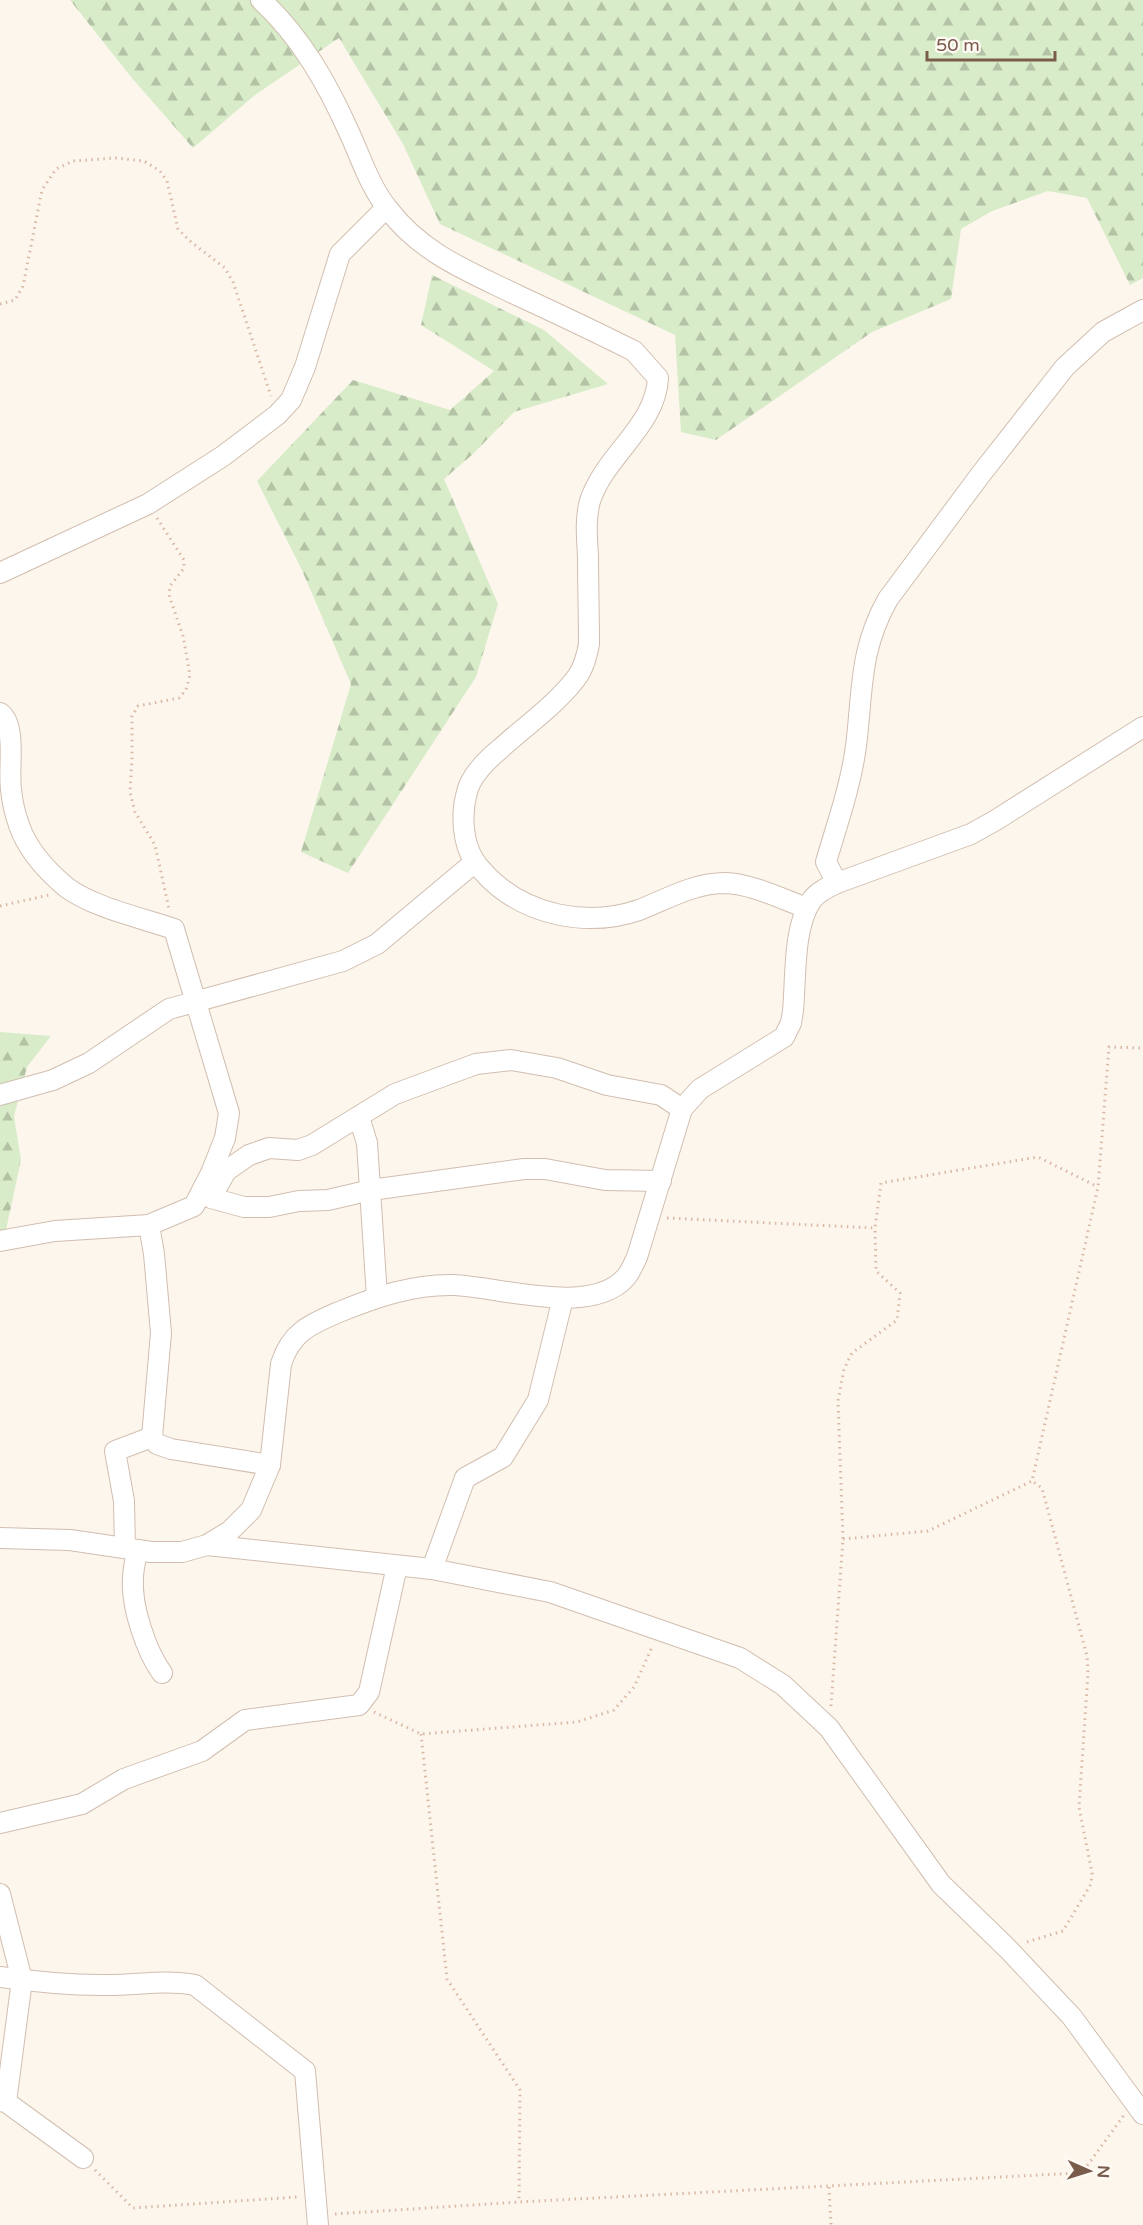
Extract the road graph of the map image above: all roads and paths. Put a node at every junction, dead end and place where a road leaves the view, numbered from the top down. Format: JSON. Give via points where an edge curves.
{"nodes":[{"id":1,"x":261,"y":0,"type":"edge"},
{"id":2,"x":386,"y":208,"type":"junction"},
{"id":3,"x":0,"y":304,"type":"edge"},
{"id":4,"x":1143,"y":310,"type":"edge"},
{"id":5,"x":277,"y":415,"type":"junction"},
{"id":6,"x":148,"y":504,"type":"junction"},
{"id":7,"x":0,"y":573,"type":"edge"},
{"id":8,"x":0,"y":713,"type":"edge"},
{"id":9,"x":1143,"y":727,"type":"edge"},
{"id":10,"x":475,"y":862,"type":"junction"},
{"id":11,"x":837,"y":883,"type":"junction"},
{"id":12,"x":67,"y":887,"type":"junction"},
{"id":13,"x":0,"y":906,"type":"edge"},
{"id":14,"x":807,"y":908,"type":"junction"},
{"id":15,"x":174,"y":929,"type":"junction"},
{"id":16,"x":196,"y":1001,"type":"junction"},
{"id":17,"x":1143,"y":1048,"type":"edge"},
{"id":18,"x":0,"y":1095,"type":"edge"},
{"id":19,"x":682,"y":1109,"type":"junction"},
{"id":20,"x":359,"y":1117,"type":"junction"},
{"id":21,"x":661,"y":1181,"type":"junction"},
{"id":22,"x":1098,"y":1187,"type":"junction"},
{"id":23,"x":371,"y":1190,"type":"junction"},
{"id":24,"x":202,"y":1202,"type":"junction"},
{"id":25,"x":651,"y":1217,"type":"junction"},
{"id":26,"x":149,"y":1225,"type":"junction"},
{"id":27,"x":875,"y":1228,"type":"junction"},
{"id":28,"x":0,"y":1241,"type":"edge"},
{"id":29,"x":377,"y":1297,"type":"junction"},
{"id":30,"x":563,"y":1298,"type":"junction"},
{"id":31,"x":152,"y":1437,"type":"junction"},
{"id":32,"x":270,"y":1465,"type":"junction"},
{"id":33,"x":1032,"y":1481,"type":"junction"},
{"id":34,"x":0,"y":1538,"type":"edge"},
{"id":35,"x":843,"y":1539,"type":"junction"},
{"id":36,"x":207,"y":1545,"type":"junction"},
{"id":37,"x":131,"y":1549,"type":"junction"},
{"id":38,"x":397,"y":1566,"type":"junction"},
{"id":39,"x":432,"y":1569,"type":"junction"},
{"id":40,"x":660,"y":1630,"type":"junction"},
{"id":41,"x":162,"y":1673,"type":"dead end"},
{"id":42,"x":359,"y":1705,"type":"junction"},
{"id":43,"x":829,"y":1728,"type":"junction"},
{"id":44,"x":421,"y":1734,"type":"junction"},
{"id":45,"x":0,"y":1823,"type":"edge"},
{"id":46,"x":0,"y":1894,"type":"edge"},
{"id":47,"x":1007,"y":1948,"type":"junction"},
{"id":48,"x":0,"y":1977,"type":"edge"},
{"id":49,"x":22,"y":1980,"type":"junction"},
{"id":50,"x":3,"y":2101,"type":"edge"},
{"id":51,"x":1138,"y":2108,"type":"edge"},
{"id":52,"x":83,"y":2158,"type":"joint"},
{"id":53,"x":829,"y":2187,"type":"junction"},
{"id":54,"x":315,"y":2196,"type":"junction"},
{"id":55,"x":519,"y":2202,"type":"junction"},
{"id":56,"x":318,"y":2220,"type":"edge"},
{"id":57,"x":831,"y":2225,"type":"edge"}],
"edges":[{"from":1,"to":2,"type":"street","via":[[281,18],[313,61]]},
{"from":2,"to":5,"type":"street","via":[[340,254],[305,367],[291,400]]},
{"from":2,"to":10,"type":"street","via":[[405,230],[438,256],[634,351],[658,378],[658,393],[650,410],[605,471],[590,502],[586,660],[557,698],[478,771],[467,790],[465,836]]},
{"from":3,"to":5,"type":"path","via":[[15,300],[23,286],[42,190],[56,169],[73,161],[144,161],[167,181],[178,229],[225,268],[233,282]]},
{"from":4,"to":11,"type":"street","via":[[1103,332],[1065,367],[876,620],[862,674],[856,747],[826,862]]},
{"from":5,"to":6,"type":"street","via":[[223,456]]},
{"from":6,"to":7,"type":"street"},
{"from":6,"to":15,"type":"path","via":[[184,560],[184,568],[170,586],[169,595],[183,636],[190,675],[179,698],[138,706],[132,716],[130,792],[135,812],[155,845]]},
{"from":8,"to":12,"type":"street","via":[[10,731],[11,788],[19,826],[35,856]]},
{"from":9,"to":11,"type":"street","via":[[970,834]]},
{"from":10,"to":14,"type":"street","via":[[492,880],[526,904],[551,914],[596,918],[621,915],[689,889],[718,884],[744,886]]},
{"from":10,"to":16,"type":"street","via":[[376,944],[343,962]]},
{"from":11,"to":14,"type":"street","via":[[822,890]]},
{"from":12,"to":13,"type":"path","via":[[44,897]]},
{"from":12,"to":15,"type":"street","via":[[92,902]]},
{"from":14,"to":19,"type":"street","via":[[800,928],[791,1023],[784,1037],[700,1089]]},
{"from":15,"to":16,"type":"street"},
{"from":16,"to":18,"type":"street","via":[[169,1009],[89,1063],[53,1080]]},
{"from":16,"to":24,"type":"street","via":[[229,1113],[225,1138]]},
{"from":17,"to":22,"type":"path","via":[[1109,1047]]},
{"from":19,"to":20,"type":"street","via":[[661,1095],[511,1060],[476,1064],[395,1094]]},
{"from":19,"to":21,"type":"street"},
{"from":20,"to":23,"type":"street","via":[[367,1143]]},
{"from":20,"to":24,"type":"street","via":[[298,1150],[269,1148],[249,1155],[226,1171]]},
{"from":21,"to":23,"type":"street","via":[[605,1180],[524,1169]]},
{"from":21,"to":25,"type":"street"},
{"from":22,"to":27,"type":"path","via":[[1038,1157],[881,1183]]},
{"from":22,"to":33,"type":"path"},
{"from":23,"to":24,"type":"street","via":[[269,1207]]},
{"from":23,"to":29,"type":"street"},
{"from":24,"to":26,"type":"street"},
{"from":25,"to":27,"type":"path"},
{"from":25,"to":30,"type":"street","via":[[638,1257],[626,1277],[611,1288],[586,1297]]},
{"from":26,"to":28,"type":"street","via":[[55,1231]]},
{"from":26,"to":31,"type":"street","via":[[161,1333]]},
{"from":27,"to":35,"type":"path","via":[[876,1270],[900,1293],[897,1320],[852,1353],[844,1368],[838,1401]]},
{"from":29,"to":30,"type":"street","via":[[407,1289],[454,1285]]},
{"from":29,"to":32,"type":"street","via":[[315,1322],[296,1335],[286,1348]]},
{"from":30,"to":39,"type":"street","via":[[538,1400],[503,1456],[465,1478]]},
{"from":31,"to":32,"type":"street","via":[[157,1444],[171,1449]]},
{"from":31,"to":37,"type":"street","via":[[115,1451]]},
{"from":32,"to":36,"type":"street","via":[[251,1510],[230,1531]]},
{"from":33,"to":35,"type":"path","via":[[928,1531]]},
{"from":33,"to":47,"type":"path","via":[[1042,1488],[1087,1656],[1080,1807],[1092,1873],[1091,1884],[1063,1932]]},
{"from":34,"to":37,"type":"street","via":[[70,1540]]},
{"from":35,"to":43,"type":"path"},
{"from":36,"to":37,"type":"street","via":[[182,1552]]},
{"from":36,"to":38,"type":"street"},
{"from":37,"to":41,"type":"street","via":[[140,1625]]},
{"from":38,"to":39,"type":"street"},
{"from":38,"to":42,"type":"street","via":[[369,1692]]},
{"from":39,"to":40,"type":"street","via":[[550,1592]]},
{"from":40,"to":43,"type":"street","via":[[740,1658],[783,1685]]},
{"from":40,"to":44,"type":"path","via":[[634,1687],[614,1710],[577,1722]]},
{"from":42,"to":44,"type":"path"},
{"from":42,"to":45,"type":"street","via":[[244,1720],[201,1751],[124,1779],[82,1804]]},
{"from":43,"to":47,"type":"street","via":[[941,1884]]},
{"from":44,"to":55,"type":"path","via":[[447,1979],[520,2090]]},
{"from":46,"to":49,"type":"street"},
{"from":47,"to":51,"type":"street","via":[[1072,2017]]},
{"from":48,"to":49,"type":"street"},
{"from":49,"to":50,"type":"street"},
{"from":49,"to":54,"type":"street","via":[[104,1985],[175,1982],[195,1986],[305,2071]]},
{"from":50,"to":52,"type":"street"},
{"from":51,"to":53,"type":"path","via":[[1078,2173]]},
{"from":52,"to":54,"type":"path","via":[[133,2208]]},
{"from":53,"to":55,"type":"path"},
{"from":53,"to":57,"type":"path"},
{"from":54,"to":56,"type":"street"},
{"from":55,"to":56,"type":"path"}]}
